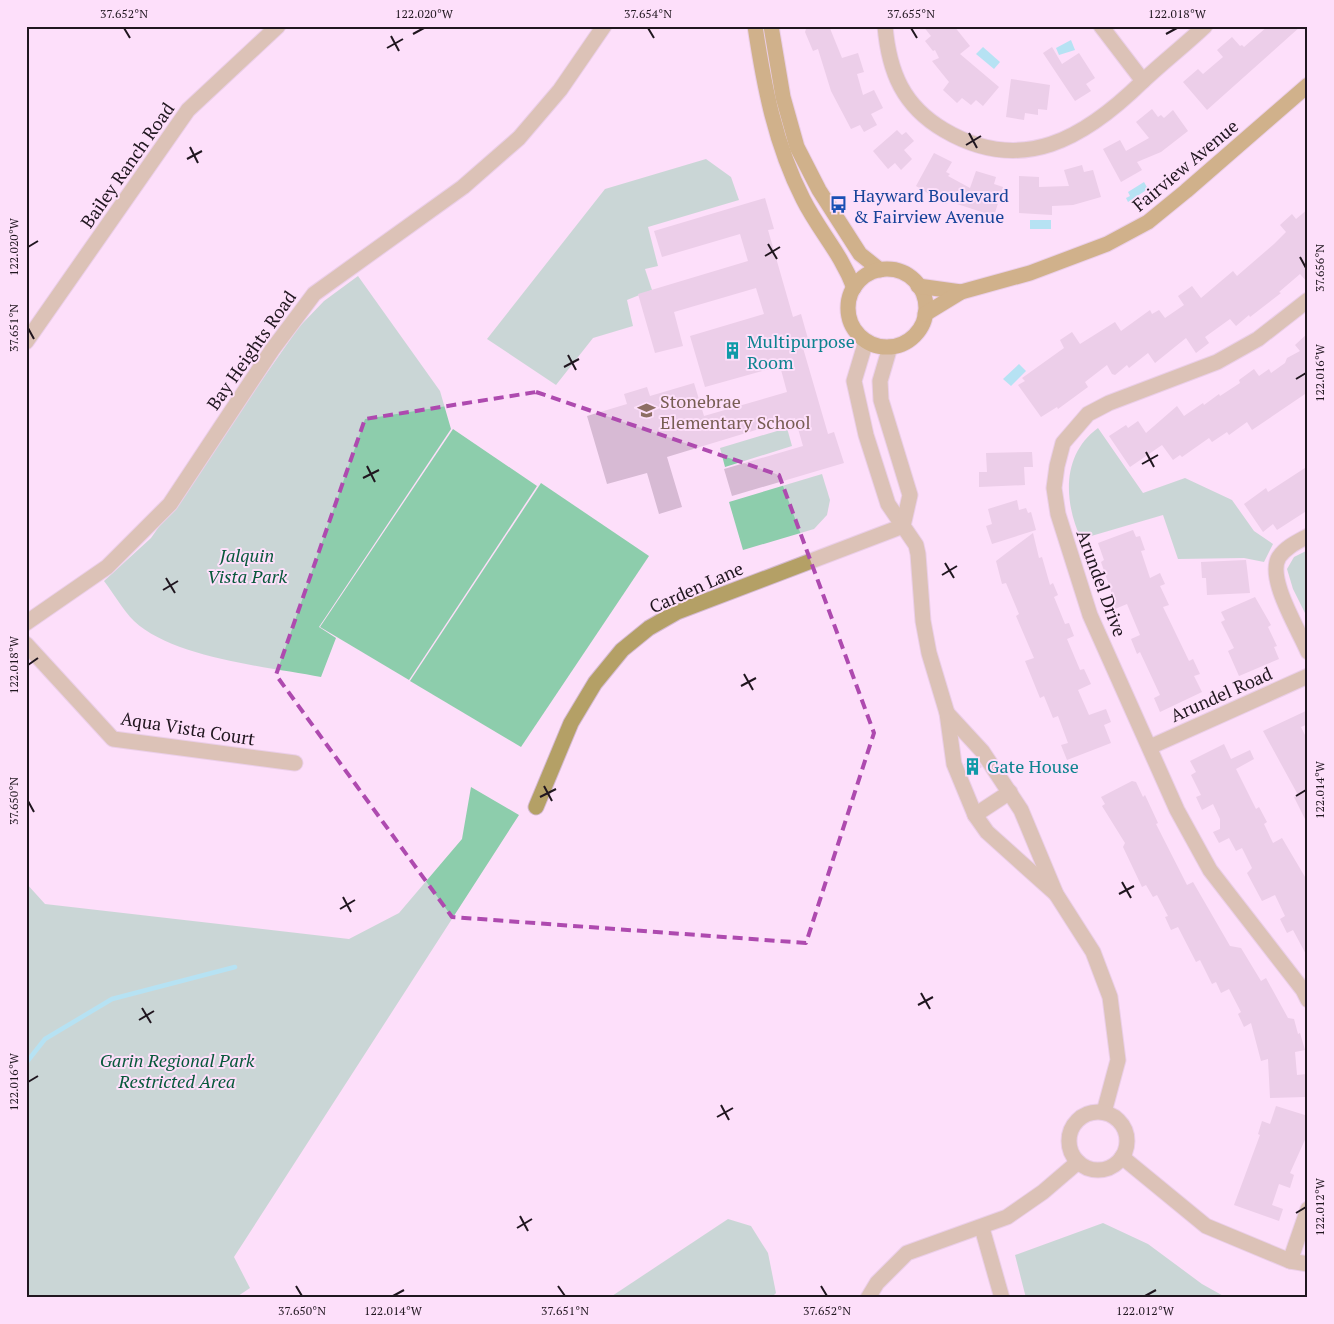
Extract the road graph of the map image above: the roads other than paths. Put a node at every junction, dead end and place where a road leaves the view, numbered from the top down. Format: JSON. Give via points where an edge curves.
{"nodes":[{"id":1,"x":278,"y":26,"type":"edge"},
{"id":2,"x":604,"y":26,"type":"edge"},
{"id":3,"x":755,"y":26,"type":"edge"},
{"id":4,"x":771,"y":26,"type":"edge"},
{"id":5,"x":885,"y":26,"type":"edge"},
{"id":6,"x":1101,"y":26,"type":"edge"},
{"id":7,"x":1206,"y":26,"type":"edge"},
{"id":8,"x":1140,"y":85,"type":"junction"},
{"id":9,"x":1308,"y":85,"type":"edge"},
{"id":10,"x":880,"y":270,"type":"junction"},
{"id":11,"x":918,"y":286,"type":"junction"},
{"id":12,"x":854,"y":288,"type":"junction"},
{"id":13,"x":961,"y":292,"type":"junction"},
{"id":14,"x":1308,"y":300,"type":"edge"},
{"id":15,"x":925,"y":314,"type":"junction"},
{"id":16,"x":866,"y":341,"type":"junction"},
{"id":17,"x":26,"y":342,"type":"edge"},
{"id":18,"x":890,"y":347,"type":"junction"},
{"id":19,"x":903,"y":526,"type":"junction"},
{"id":20,"x":1308,"y":536,"type":"edge"},
{"id":21,"x":26,"y":623,"type":"edge"},
{"id":22,"x":26,"y":644,"type":"edge"},
{"id":23,"x":1308,"y":652,"type":"edge"},
{"id":24,"x":1308,"y":676,"type":"edge"},
{"id":25,"x":947,"y":713,"type":"junction"},
{"id":26,"x":1150,"y":747,"type":"junction"},
{"id":27,"x":295,"y":763,"type":"dead end"},
{"id":28,"x":1010,"y":792,"type":"junction"},
{"id":29,"x":536,"y":807,"type":"dead end"},
{"id":30,"x":975,"y":815,"type":"junction"},
{"id":31,"x":1056,"y":894,"type":"junction"},
{"id":32,"x":1308,"y":1000,"type":"edge"},
{"id":33,"x":1104,"y":1112,"type":"junction"},
{"id":34,"x":1122,"y":1158,"type":"junction"},
{"id":35,"x":1078,"y":1162,"type":"junction"},
{"id":36,"x":1308,"y":1209,"type":"edge"},
{"id":37,"x":982,"y":1228,"type":"junction"},
{"id":38,"x":1290,"y":1261,"type":"junction"},
{"id":39,"x":1308,"y":1264,"type":"edge"},
{"id":40,"x":868,"y":1298,"type":"edge"},
{"id":41,"x":1002,"y":1298,"type":"edge"}],
"edges":[{"from":1,"to":17,"type":"street","name":"Bailey Ranch Road","via":[[188,110]]},
{"from":2,"to":21,"type":"street","name":"Bay Heights Road","via":[[560,90],[519,138],[463,187],[314,294],[272,350],[170,504],[107,567]]},
{"from":3,"to":12,"type":"main road","via":[[768,101],[782,152],[804,200],[845,264]]},
{"from":4,"to":10,"type":"main road","via":[[783,97],[796,147],[860,254]]},
{"from":5,"to":8,"type":"street","via":[[887,52],[896,81],[915,108],[958,138],[989,148],[1021,150],[1051,145],[1095,123]]},
{"from":6,"to":8,"type":"street"},
{"from":7,"to":8,"type":"street"},
{"from":9,"to":13,"type":"main road","name":"Fairview Avenue","via":[[1148,222],[1107,244],[1030,274]]},
{"from":10,"to":11,"type":"main road","via":[[902,273]]},
{"from":10,"to":12,"type":"main road","via":[[865,276]]},
{"from":11,"to":13,"type":"main road","name":"Fairview Avenue"},
{"from":11,"to":15,"type":"main road","via":[[923,295]]},
{"from":12,"to":16,"type":"main road","via":[[848,311],[851,323]]},
{"from":13,"to":15,"type":"main road","name":"Fairview Avenue"},
{"from":14,"to":26,"type":"street","name":"Arundel Drive","via":[[1258,339],[1217,362],[1088,414],[1063,443],[1054,488],[1058,514],[1090,616]]},
{"from":15,"to":18,"type":"main road","via":[[913,337]]},
{"from":16,"to":18,"type":"main road"},
{"from":16,"to":19,"type":"street","via":[[854,381],[866,435],[888,504]]},
{"from":18,"to":19,"type":"street","via":[[880,381],[881,400],[910,495]]},
{"from":19,"to":25,"type":"street","via":[[916,545],[929,654]]},
{"from":19,"to":29,"type":"street","name":"Carden Lane","via":[[677,612],[649,628],[622,650],[570,723]]},
{"from":20,"to":23,"type":"street","via":[[1290,545],[1279,557],[1275,576]]},
{"from":22,"to":27,"type":"street","name":"Aqua Vista Court","via":[[113,739]]},
{"from":24,"to":26,"type":"street","name":"Arundel Road"},
{"from":25,"to":28,"type":"street","via":[[982,751]]},
{"from":25,"to":30,"type":"street","via":[[954,764]]},
{"from":26,"to":32,"type":"street","name":"Arundel Drive","via":[[1177,810],[1210,870]]},
{"from":28,"to":30,"type":"street"},
{"from":28,"to":31,"type":"street","via":[[1027,821]]},
{"from":30,"to":31,"type":"street","via":[[988,832]]},
{"from":31,"to":33,"type":"street","via":[[1093,952],[1110,997],[1118,1060]]},
{"from":33,"to":34,"type":"street","via":[[1112,1115],[1123,1127],[1127,1142]]},
{"from":33,"to":35,"type":"street","via":[[1088,1114],[1070,1131],[1070,1148]]},
{"from":34,"to":35,"type":"street","via":[[1101,1170],[1093,1170]]},
{"from":34,"to":38,"type":"street","via":[[1206,1226]]},
{"from":35,"to":37,"type":"street","via":[[1007,1217]]},
{"from":36,"to":38,"type":"street"},
{"from":37,"to":40,"type":"street","via":[[907,1254],[877,1283]]},
{"from":37,"to":41,"type":"street"},
{"from":38,"to":39,"type":"street"}]}
